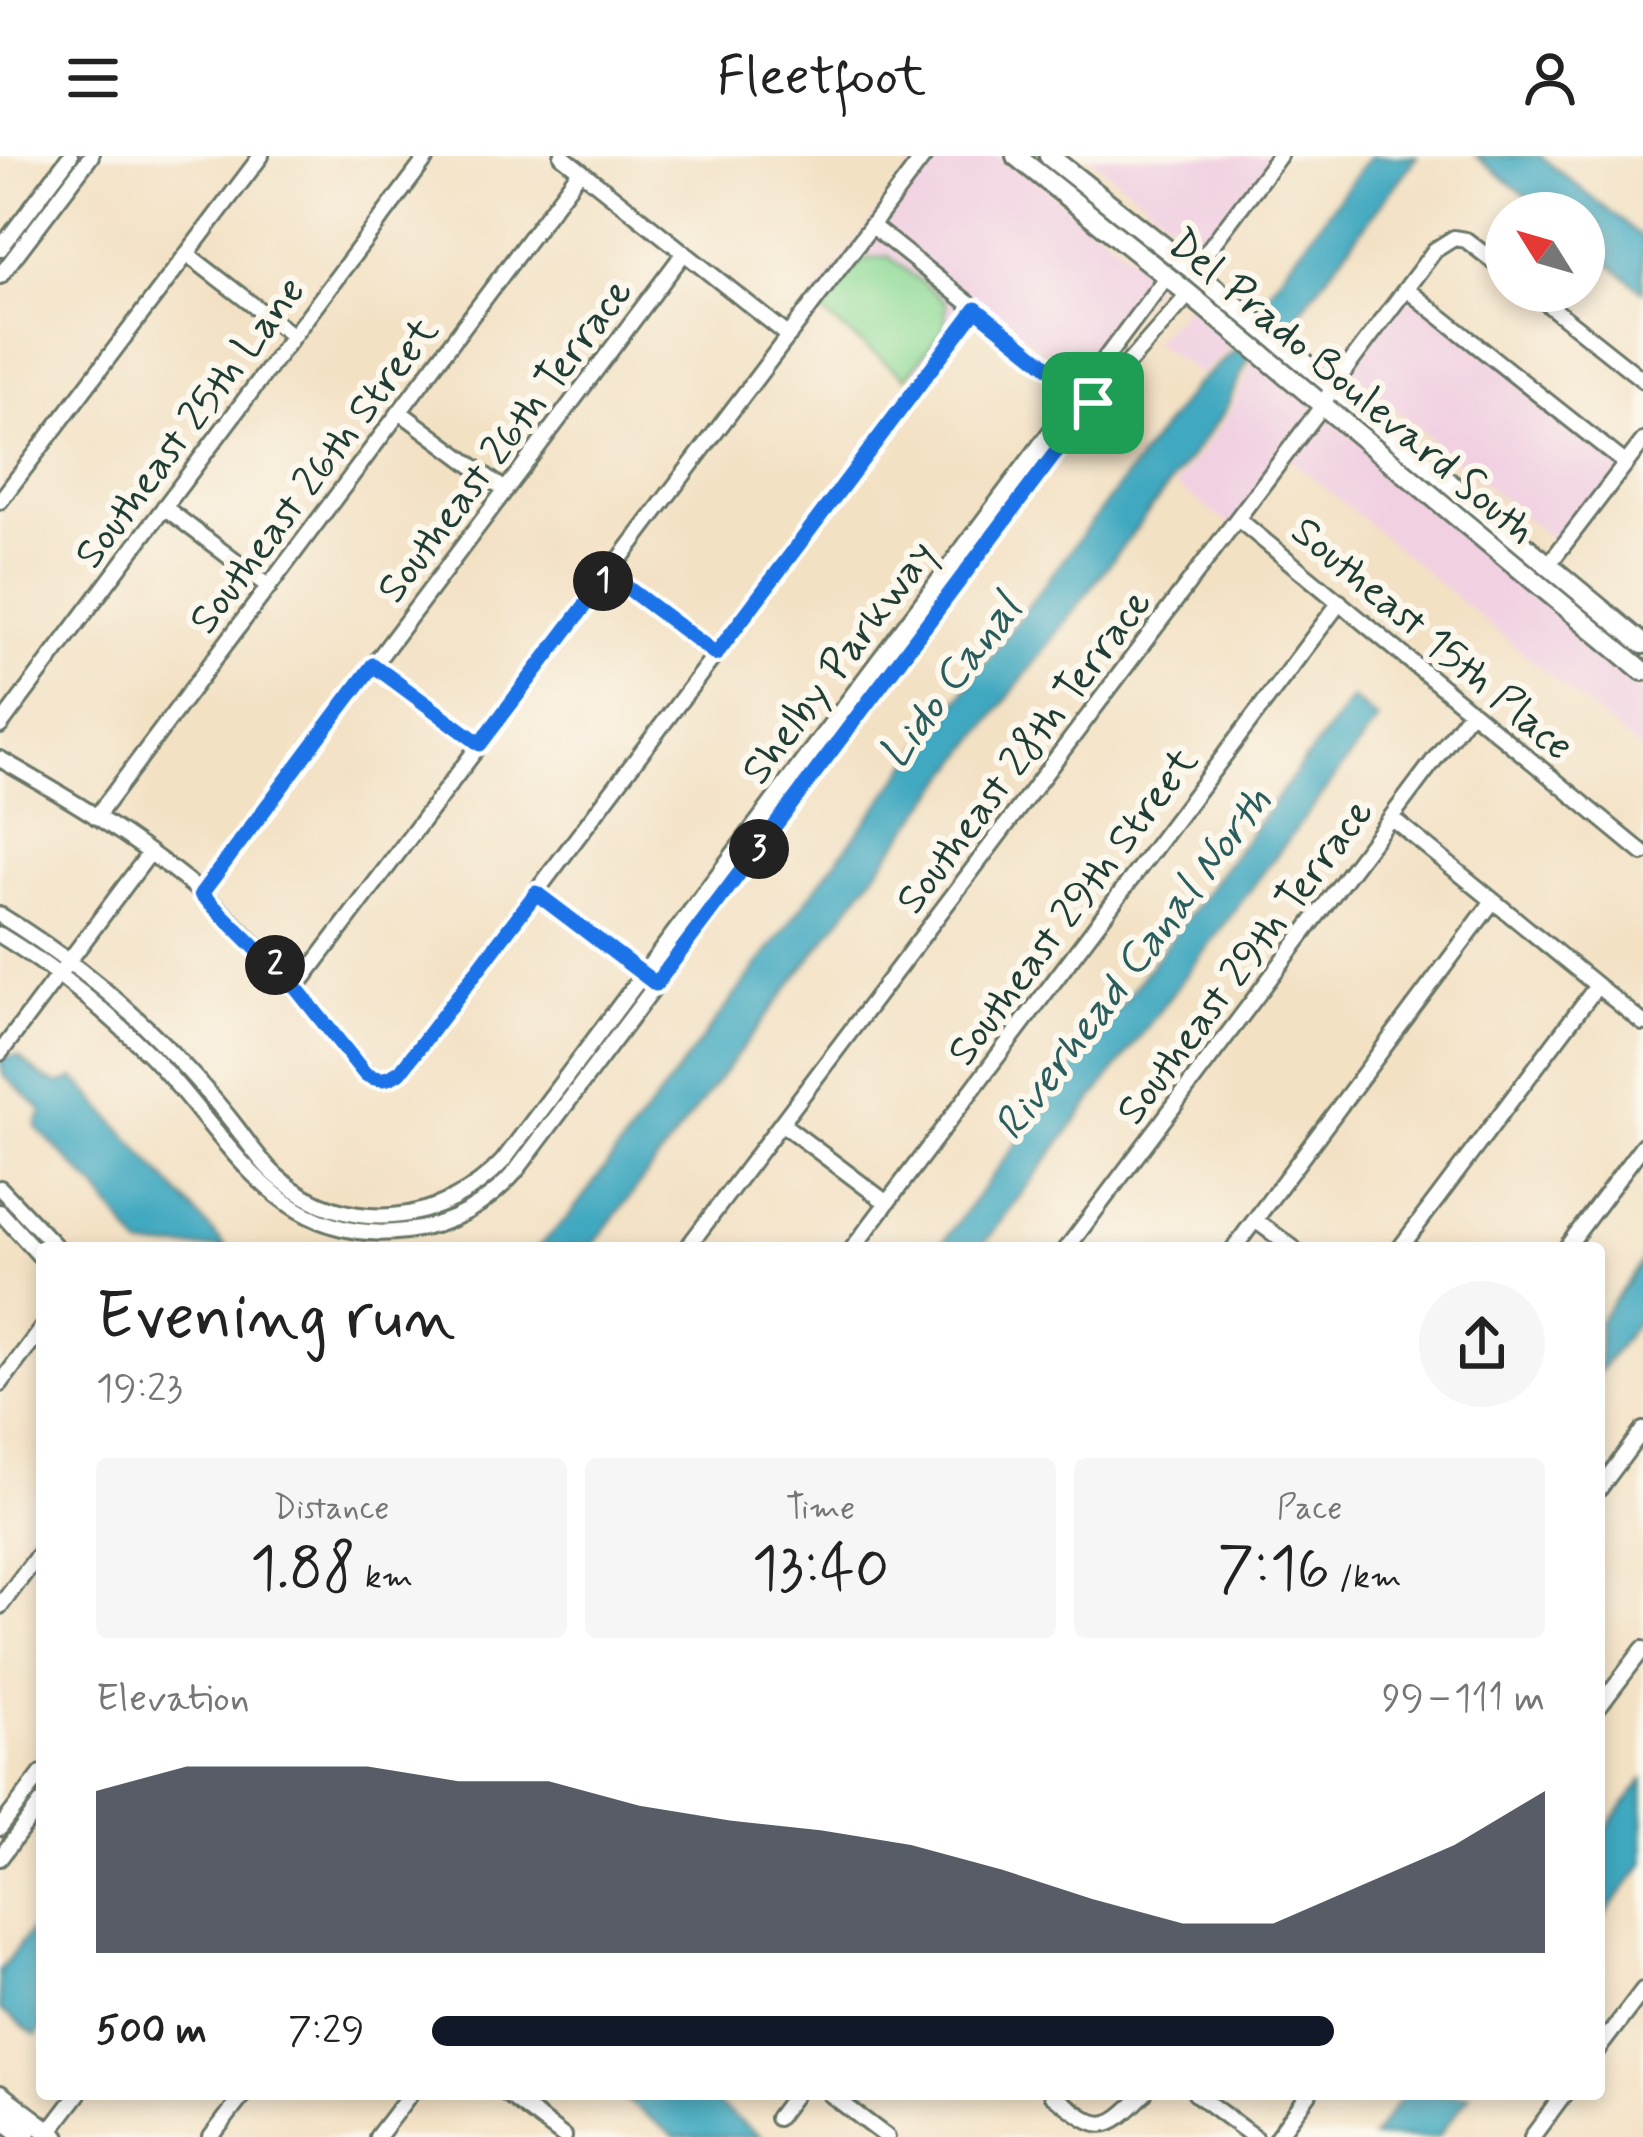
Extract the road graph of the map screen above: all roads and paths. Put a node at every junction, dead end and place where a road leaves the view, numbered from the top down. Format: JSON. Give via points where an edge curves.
{"nodes":[{"id":1,"x":70,"y":156,"type":"edge"},
{"id":2,"x":91,"y":156,"type":"edge"},
{"id":3,"x":261,"y":156,"type":"edge"},
{"id":4,"x":428,"y":156,"type":"edge"},
{"id":5,"x":562,"y":156,"type":"edge"},
{"id":6,"x":924,"y":156,"type":"edge"},
{"id":7,"x":1016,"y":156,"type":"edge"},
{"id":8,"x":1049,"y":156,"type":"edge"},
{"id":9,"x":1279,"y":156,"type":"edge"},
{"id":10,"x":580,"y":171,"type":"junction"},
{"id":11,"x":872,"y":226,"type":"junction"},
{"id":12,"x":1109,"y":230,"type":"junction"},
{"id":13,"x":0,"y":249,"type":"edge"},
{"id":14,"x":187,"y":254,"type":"junction"},
{"id":15,"x":684,"y":254,"type":"junction"},
{"id":16,"x":1485,"y":255,"type":"edge"},
{"id":17,"x":1193,"y":269,"type":"junction"},
{"id":18,"x":0,"y":276,"type":"edge"},
{"id":19,"x":1167,"y":276,"type":"junction"},
{"id":20,"x":1406,"y":289,"type":"junction"},
{"id":21,"x":1190,"y":294,"type":"junction"},
{"id":22,"x":976,"y":309,"type":"junction"},
{"id":23,"x":1557,"y":312,"type":"edge"},
{"id":24,"x":1247,"y":314,"type":"junction"},
{"id":25,"x":293,"y":335,"type":"junction"},
{"id":26,"x":788,"y":336,"type":"junction"},
{"id":27,"x":1643,"y":380,"type":"edge"},
{"id":28,"x":1334,"y":386,"type":"junction"},
{"id":29,"x":1087,"y":398,"type":"junction"},
{"id":30,"x":1324,"y":405,"type":"junction"},
{"id":31,"x":400,"y":412,"type":"junction"},
{"id":32,"x":1643,"y":441,"type":"edge"},
{"id":33,"x":1625,"y":464,"type":"junction"},
{"id":34,"x":505,"y":490,"type":"junction"},
{"id":35,"x":2,"y":495,"type":"edge"},
{"id":36,"x":164,"y":507,"type":"junction"},
{"id":37,"x":1238,"y":519,"type":"junction"},
{"id":38,"x":1492,"y":546,"type":"junction"},
{"id":39,"x":1549,"y":564,"type":"junction"},
{"id":40,"x":609,"y":574,"type":"junction"},
{"id":41,"x":268,"y":587,"type":"junction"},
{"id":42,"x":1340,"y":602,"type":"junction"},
{"id":43,"x":1643,"y":644,"type":"edge"},
{"id":44,"x":716,"y":654,"type":"junction"},
{"id":45,"x":373,"y":665,"type":"junction"},
{"id":46,"x":1643,"y":671,"type":"edge"},
{"id":47,"x":1471,"y":711,"type":"junction"},
{"id":48,"x":0,"y":726,"type":"edge"},
{"id":49,"x":480,"y":744,"type":"junction"},
{"id":50,"x":0,"y":759,"type":"edge"},
{"id":51,"x":96,"y":817,"type":"junction"},
{"id":52,"x":1393,"y":819,"type":"junction"},
{"id":53,"x":1643,"y":853,"type":"edge"},
{"id":54,"x":148,"y":854,"type":"junction"},
{"id":55,"x":536,"y":893,"type":"junction"},
{"id":56,"x":201,"y":894,"type":"junction"},
{"id":57,"x":1493,"y":901,"type":"junction"},
{"id":58,"x":0,"y":915,"type":"edge"},
{"id":59,"x":0,"y":935,"type":"edge"},
{"id":60,"x":63,"y":969,"type":"junction"},
{"id":61,"x":650,"y":979,"type":"junction"},
{"id":62,"x":1597,"y":986,"type":"junction"},
{"id":63,"x":296,"y":988,"type":"junction"},
{"id":64,"x":1643,"y":1023,"type":"edge"},
{"id":65,"x":0,"y":1053,"type":"edge"},
{"id":66,"x":781,"y":1123,"type":"junction"},
{"id":67,"x":1643,"y":1145,"type":"edge"},
{"id":68,"x":503,"y":1161,"type":"junction"},
{"id":69,"x":516,"y":1171,"type":"junction"},
{"id":70,"x":0,"y":1188,"type":"edge"},
{"id":71,"x":887,"y":1203,"type":"junction"},
{"id":72,"x":0,"y":1212,"type":"edge"},
{"id":73,"x":1256,"y":1220,"type":"junction"},
{"id":74,"x":51,"y":1242,"type":"edge"},
{"id":75,"x":692,"y":1242,"type":"edge"},
{"id":76,"x":858,"y":1242,"type":"edge"},
{"id":77,"x":1072,"y":1242,"type":"edge"},
{"id":78,"x":1239,"y":1242,"type":"edge"},
{"id":79,"x":1286,"y":1242,"type":"edge"},
{"id":80,"x":1405,"y":1242,"type":"edge"},
{"id":81,"x":1570,"y":1242,"type":"edge"},
{"id":82,"x":36,"y":1251,"type":"edge"},
{"id":83,"x":36,"y":1336,"type":"edge"},
{"id":84,"x":0,"y":1384,"type":"edge"},
{"id":85,"x":1643,"y":1430,"type":"edge"},
{"id":86,"x":1605,"y":1481,"type":"edge"},
{"id":87,"x":36,"y":1558,"type":"edge"},
{"id":88,"x":0,"y":1606,"type":"edge"},
{"id":89,"x":1643,"y":1649,"type":"edge"},
{"id":90,"x":1605,"y":1699,"type":"edge"},
{"id":91,"x":36,"y":1781,"type":"edge"},
{"id":92,"x":36,"y":1810,"type":"edge"},
{"id":93,"x":0,"y":1828,"type":"edge"},
{"id":94,"x":0,"y":1858,"type":"edge"},
{"id":95,"x":1643,"y":1990,"type":"edge"},
{"id":96,"x":1605,"y":2040,"type":"edge"},
{"id":97,"x":0,"y":2095,"type":"edge"},
{"id":98,"x":74,"y":2100,"type":"edge"},
{"id":99,"x":240,"y":2100,"type":"edge"},
{"id":100,"x":405,"y":2100,"type":"edge"},
{"id":101,"x":513,"y":2100,"type":"edge"},
{"id":102,"x":790,"y":2100,"type":"edge"},
{"id":103,"x":838,"y":2100,"type":"edge"},
{"id":104,"x":1059,"y":2100,"type":"edge"},
{"id":105,"x":1139,"y":2100,"type":"edge"},
{"id":106,"x":1204,"y":2100,"type":"edge"},
{"id":107,"x":1304,"y":2100,"type":"edge"},
{"id":108,"x":1560,"y":2100,"type":"edge"},
{"id":109,"x":0,"y":2117,"type":"edge"},
{"id":110,"x":777,"y":2118,"type":"dead end"},
{"id":111,"x":546,"y":2132,"type":"edge"},
{"id":112,"x":53,"y":2134,"type":"edge"},
{"id":113,"x":27,"y":2137,"type":"edge"},
{"id":114,"x":212,"y":2137,"type":"edge"},
{"id":115,"x":377,"y":2137,"type":"edge"},
{"id":116,"x":564,"y":2137,"type":"edge"},
{"id":117,"x":887,"y":2137,"type":"edge"},
{"id":118,"x":1254,"y":2137,"type":"edge"},
{"id":119,"x":1276,"y":2137,"type":"edge"},
{"id":120,"x":1532,"y":2137,"type":"edge"}],
"edges":[{"from":1,"to":13,"type":"street"},
{"from":2,"to":18,"type":"street"},
{"from":3,"to":14,"type":"street"},
{"from":4,"to":25,"type":"street","name":"Southeast 25th Lane"},
{"from":5,"to":10,"type":"street"},
{"from":6,"to":11,"type":"street"},
{"from":7,"to":12,"type":"main road","name":"Del Prado Boulevard South"},
{"from":8,"to":17,"type":"main road","name":"Del Prado Boulevard South"},
{"from":9,"to":17,"type":"street"},
{"from":10,"to":15,"type":"street"},
{"from":10,"to":31,"type":"street","name":"Southeast 26th Street"},
{"from":11,"to":22,"type":"street"},
{"from":11,"to":26,"type":"street"},
{"from":12,"to":17,"type":"main road","via":[[1165,263]]},
{"from":12,"to":19,"type":"main road","name":"Del Prado Boulevard South"},
{"from":14,"to":25,"type":"street"},
{"from":14,"to":35,"type":"street"},
{"from":15,"to":26,"type":"street"},
{"from":15,"to":34,"type":"street","name":"Southeast 26th Terrace"},
{"from":16,"to":20,"type":"street","name":"Southeast 28th Terrace","via":[[1454,238]]},
{"from":17,"to":24,"type":"main road","name":"Del Prado Boulevard South"},
{"from":19,"to":21,"type":"main road","name":"Del Prado Boulevard South"},
{"from":19,"to":24,"type":"main road"},
{"from":19,"to":29,"type":"street","name":"Shelby Parkway"},
{"from":20,"to":28,"type":"street","name":"Southeast 28th Terrace"},
{"from":20,"to":33,"type":"street"},
{"from":21,"to":29,"type":"street","name":"Shelby Parkway"},
{"from":21,"to":30,"type":"main road","name":"Del Prado Boulevard South"},
{"from":22,"to":29,"type":"street"},
{"from":22,"to":44,"type":"street"},
{"from":23,"to":27,"type":"street"},
{"from":24,"to":28,"type":"main road","name":"Del Prado Boulevard South"},
{"from":25,"to":36,"type":"street","name":"Southeast 25th Lane"},
{"from":26,"to":40,"type":"street"},
{"from":28,"to":30,"type":"street","name":"Southeast 28th Terrace"},
{"from":28,"to":39,"type":"main road","name":"Del Prado Boulevard South"},
{"from":29,"to":61,"type":"street","name":"Shelby Parkway"},
{"from":30,"to":37,"type":"street","name":"Southeast 28th Terrace"},
{"from":30,"to":38,"type":"main road","name":"Del Prado Boulevard South"},
{"from":31,"to":34,"type":"street"},
{"from":31,"to":41,"type":"street","name":"Southeast 26th Street"},
{"from":32,"to":33,"type":"street"},
{"from":33,"to":39,"type":"street"},
{"from":34,"to":45,"type":"street","name":"Southeast 26th Terrace"},
{"from":36,"to":41,"type":"street"},
{"from":36,"to":48,"type":"street","name":"Southeast 25th Lane"},
{"from":37,"to":42,"type":"street","name":"Southeast 15th Place"},
{"from":37,"to":66,"type":"street","name":"Southeast 28th Terrace"},
{"from":38,"to":39,"type":"main road","via":[[1528,564]]},
{"from":38,"to":46,"type":"main road","name":"Del Prado Boulevard South"},
{"from":39,"to":43,"type":"main road","name":"Del Prado Boulevard South"},
{"from":40,"to":44,"type":"street"},
{"from":40,"to":49,"type":"street"},
{"from":41,"to":51,"type":"street","name":"Southeast 26th Street"},
{"from":42,"to":47,"type":"street","name":"Southeast 15th Place"},
{"from":42,"to":71,"type":"street","name":"Southeast 29th Street"},
{"from":44,"to":55,"type":"street"},
{"from":45,"to":49,"type":"street"},
{"from":45,"to":56,"type":"street","name":"Southeast 26th Terrace"},
{"from":47,"to":52,"type":"street","name":"Southeast 29th Terrace"},
{"from":47,"to":53,"type":"street","name":"Southeast 15th Place"},
{"from":49,"to":63,"type":"street"},
{"from":50,"to":51,"type":"street"},
{"from":51,"to":54,"type":"street"},
{"from":52,"to":57,"type":"street"},
{"from":52,"to":77,"type":"street","name":"Southeast 29th Terrace"},
{"from":54,"to":56,"type":"street"},
{"from":54,"to":60,"type":"street"},
{"from":55,"to":61,"type":"street"},
{"from":55,"to":63,"type":"street","via":[[388,1080],[365,1074]]},
{"from":56,"to":63,"type":"street"},
{"from":57,"to":62,"type":"street"},
{"from":57,"to":73,"type":"street"},
{"from":58,"to":60,"type":"street"},
{"from":59,"to":60,"type":"street"},
{"from":60,"to":65,"type":"street"},
{"from":60,"to":68,"type":"street","name":"Shelby Parkway","via":[[150,1030],[268,1168],[314,1201],[362,1216],[411,1214],[460,1195]]},
{"from":60,"to":69,"type":"street","name":"Shelby Parkway","via":[[267,1190],[310,1218],[359,1232],[421,1229],[477,1206]]},
{"from":61,"to":68,"type":"street","name":"Shelby Parkway"},
{"from":61,"to":69,"type":"street","name":"Shelby Parkway"},
{"from":62,"to":64,"type":"street"},
{"from":62,"to":80,"type":"street"},
{"from":66,"to":71,"type":"street"},
{"from":66,"to":75,"type":"street","name":"Southeast 28th Terrace"},
{"from":67,"to":81,"type":"street"},
{"from":68,"to":69,"type":"street"},
{"from":70,"to":74,"type":"street"},
{"from":71,"to":76,"type":"street","name":"Southeast 29th Street"},
{"from":72,"to":82,"type":"street"},
{"from":73,"to":78,"type":"street"},
{"from":73,"to":79,"type":"street"},
{"from":83,"to":84,"type":"street"},
{"from":85,"to":86,"type":"street"},
{"from":87,"to":88,"type":"street"},
{"from":89,"to":90,"type":"street"},
{"from":91,"to":93,"type":"street"},
{"from":92,"to":94,"type":"street"},
{"from":95,"to":96,"type":"street"},
{"from":97,"to":112,"type":"main road"},
{"from":98,"to":112,"type":"street"},
{"from":99,"to":114,"type":"street"},
{"from":100,"to":115,"type":"street"},
{"from":101,"to":111,"type":"street"},
{"from":102,"to":110,"type":"street"},
{"from":103,"to":117,"type":"street"},
{"from":104,"to":105,"type":"street","via":[[1111,2129]]},
{"from":106,"to":118,"type":"street"},
{"from":107,"to":119,"type":"street"},
{"from":108,"to":120,"type":"street"},
{"from":109,"to":113,"type":"main road"},
{"from":111,"to":116,"type":"street"}]}
